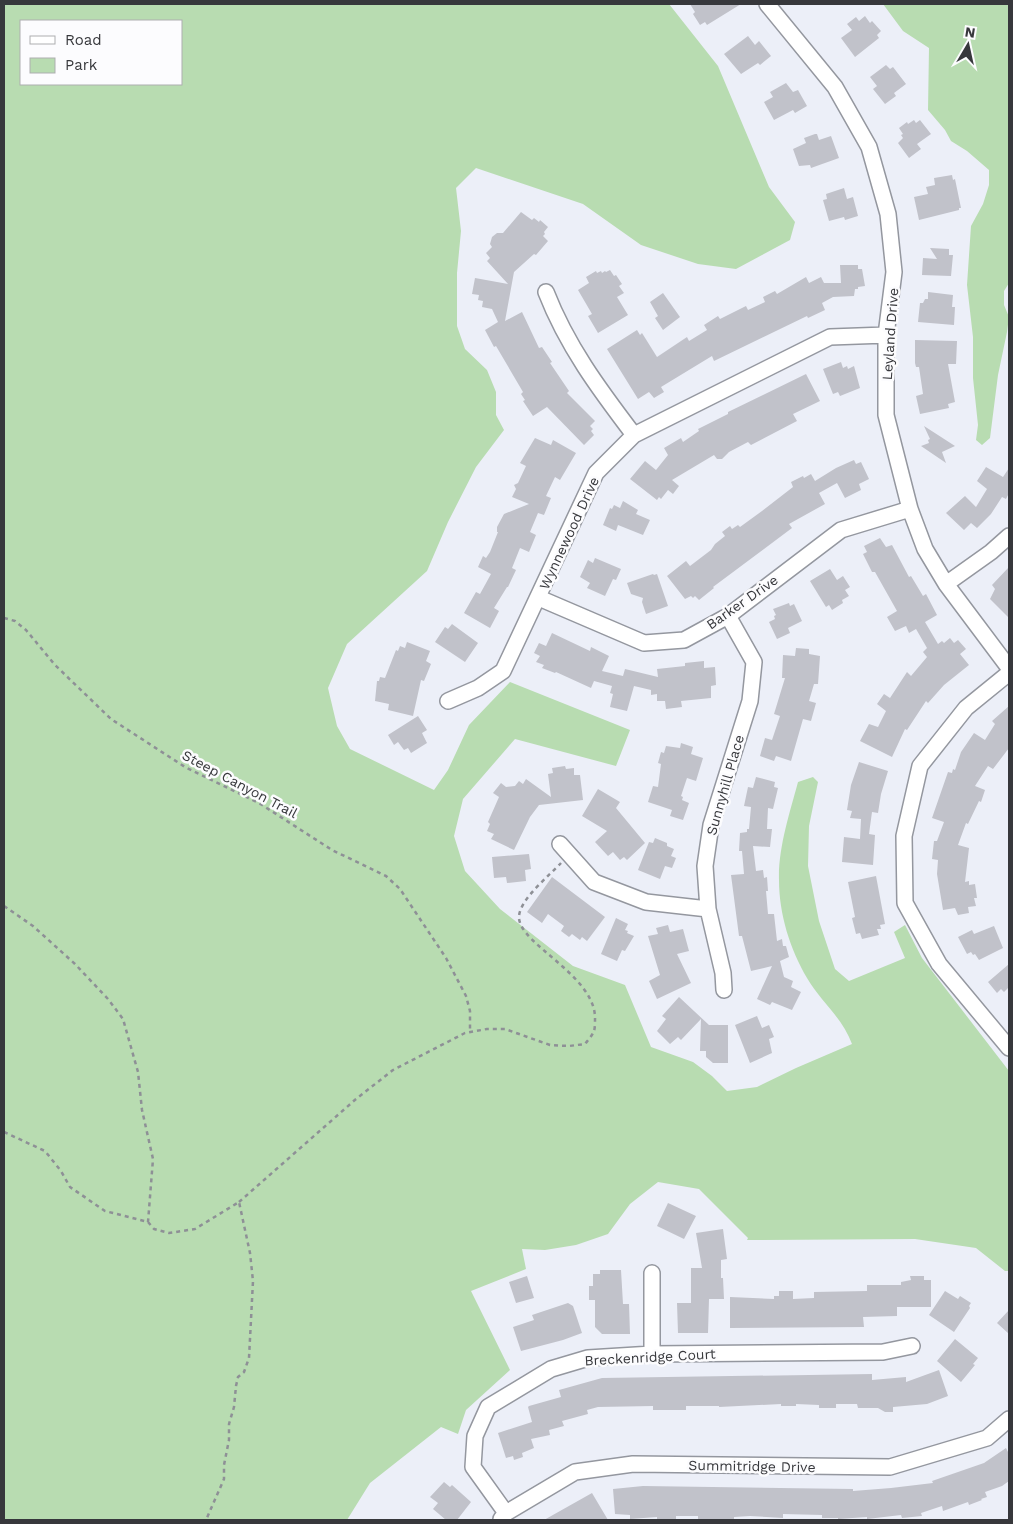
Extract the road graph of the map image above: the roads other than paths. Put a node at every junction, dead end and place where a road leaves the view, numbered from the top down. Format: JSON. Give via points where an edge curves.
{"nodes":[{"id":1,"x":767,"y":4,"type":"edge"},
{"id":2,"x":546,"y":292,"type":"dead end"},
{"id":3,"x":886,"y":335,"type":"junction"},
{"id":4,"x":634,"y":435,"type":"junction"},
{"id":5,"x":910,"y":509,"type":"junction"},
{"id":6,"x":1009,"y":536,"type":"edge"},
{"id":7,"x":946,"y":584,"type":"junction"},
{"id":8,"x":539,"y":598,"type":"junction"},
{"id":9,"x":728,"y":616,"type":"junction"},
{"id":10,"x":1009,"y":668,"type":"edge"},
{"id":11,"x":1009,"y":673,"type":"edge"},
{"id":12,"x":448,"y":701,"type":"dead end"},
{"id":13,"x":565,"y":850,"type":"road end"},
{"id":14,"x":708,"y":909,"type":"junction"},
{"id":15,"x":724,"y":990,"type":"dead end"},
{"id":16,"x":1009,"y":1048,"type":"edge"},
{"id":17,"x":652,"y":1273,"type":"dead end"},
{"id":18,"x":912,"y":1346,"type":"dead end"},
{"id":19,"x":652,"y":1354,"type":"junction"},
{"id":20,"x":1009,"y":1419,"type":"edge"},
{"id":21,"x":503,"y":1516,"type":"edge"}],
"edges":[{"from":1,"to":3,"type":"street","name":"Leyland Drive","via":[[835,87],[870,147],[888,214],[894,272]]},
{"from":2,"to":4,"type":"street","via":[[555,315],[592,379]]},
{"from":3,"to":4,"type":"street","name":"Wynnewood Drive","via":[[830,338]]},
{"from":3,"to":5,"type":"street","name":"Leyland Drive","via":[[886,414]]},
{"from":4,"to":8,"type":"street","name":"Wynnewood Drive","via":[[596,473]]},
{"from":5,"to":7,"type":"street","name":"Leyland Drive","via":[[925,549]]},
{"from":5,"to":9,"type":"street","name":"Barker Drive","via":[[841,530]]},
{"from":6,"to":7,"type":"street"},
{"from":7,"to":10,"type":"street","name":"Leyland Drive"},
{"from":8,"to":9,"type":"street","name":"Barker Drive","via":[[644,643],[684,640]]},
{"from":8,"to":12,"type":"street","name":"Wynnewood Drive","via":[[503,670],[478,688]]},
{"from":9,"to":14,"type":"street","name":"Sunnyhill Place","via":[[754,662],[750,701],[711,825],[705,866]]},
{"from":11,"to":16,"type":"street","via":[[966,708],[920,766],[904,836],[905,903],[939,964]]},
{"from":13,"to":14,"type":"street","via":[[594,882],[646,902]]},
{"from":14,"to":15,"type":"street","name":"Sunnyhill Place"},
{"from":17,"to":19,"type":"street"},
{"from":18,"to":19,"type":"street","name":"Breckenridge Court","via":[[883,1352]]},
{"from":19,"to":21,"type":"street","name":"Breckenridge Court","via":[[588,1358],[551,1369],[488,1407],[474,1436],[473,1467]]},
{"from":20,"to":21,"type":"street","name":"Summitridge Drive","via":[[987,1438],[890,1467],[633,1464],[574,1472]]}]}
